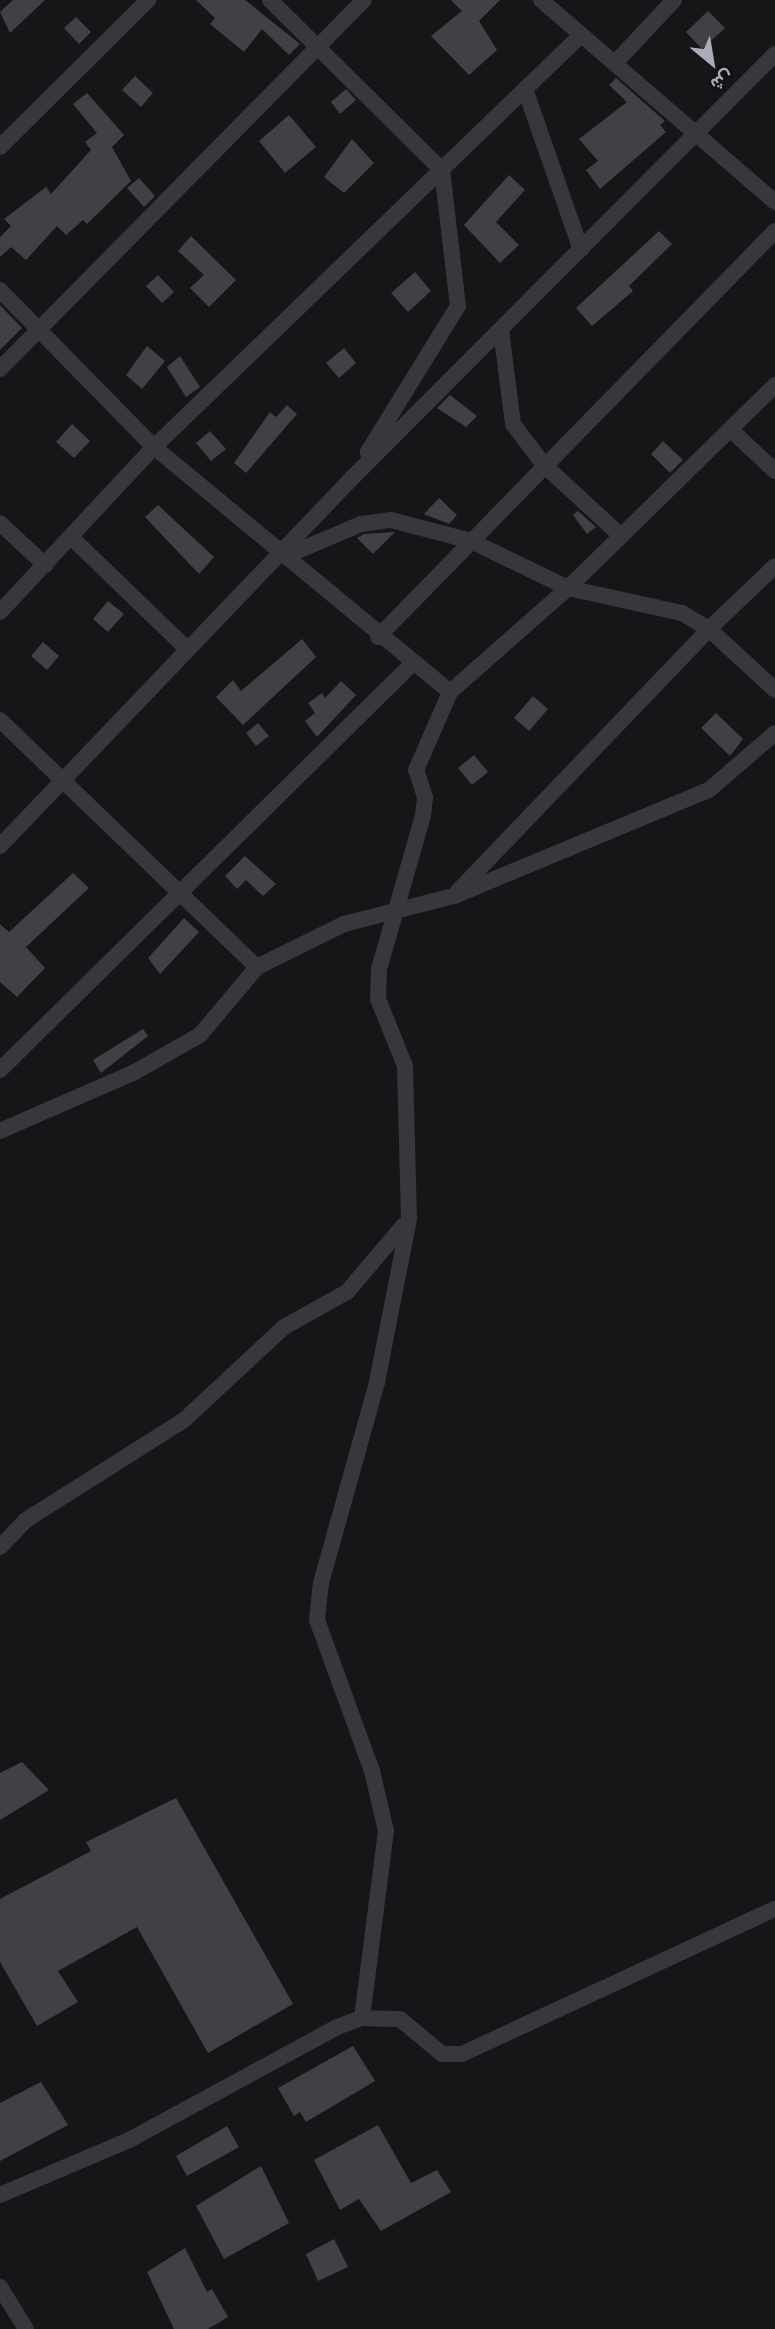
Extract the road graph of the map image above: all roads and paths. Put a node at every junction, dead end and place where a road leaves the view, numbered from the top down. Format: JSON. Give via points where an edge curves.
{"nodes":[{"id":1,"x":148,"y":0,"type":"edge"},
{"id":2,"x":270,"y":0,"type":"edge"},
{"id":3,"x":365,"y":0,"type":"edge"},
{"id":4,"x":541,"y":0,"type":"edge"},
{"id":5,"x":674,"y":0,"type":"edge"},
{"id":6,"x":579,"y":37,"type":"junction"},
{"id":7,"x":319,"y":47,"type":"junction"},
{"id":8,"x":775,"y":54,"type":"edge"},
{"id":9,"x":616,"y":62,"type":"junction"},
{"id":10,"x":525,"y":89,"type":"junction"},
{"id":11,"x":699,"y":132,"type":"junction"},
{"id":12,"x":0,"y":147,"type":"edge"},
{"id":13,"x":442,"y":170,"type":"junction"},
{"id":14,"x":775,"y":202,"type":"edge"},
{"id":15,"x":775,"y":231,"type":"edge"},
{"id":16,"x":580,"y":250,"type":"junction"},
{"id":17,"x":0,"y":290,"type":"edge"},
{"id":18,"x":40,"y":330,"type":"junction"},
{"id":19,"x":501,"y":330,"type":"junction"},
{"id":20,"x":0,"y":369,"type":"edge"},
{"id":21,"x":775,"y":385,"type":"edge"},
{"id":22,"x":730,"y":429,"type":"junction"},
{"id":23,"x":154,"y":447,"type":"junction"},
{"id":24,"x":544,"y":465,"type":"junction"},
{"id":25,"x":775,"y":471,"type":"edge"},
{"id":26,"x":352,"y":478,"type":"junction"},
{"id":27,"x":0,"y":523,"type":"edge"},
{"id":28,"x":621,"y":536,"type":"junction"},
{"id":29,"x":71,"y":537,"type":"junction"},
{"id":30,"x":471,"y":541,"type":"junction"},
{"id":31,"x":282,"y":557,"type":"junction"},
{"id":32,"x":45,"y":565,"type":"junction"},
{"id":33,"x":775,"y":566,"type":"edge"},
{"id":34,"x":568,"y":588,"type":"junction"},
{"id":35,"x":0,"y":612,"type":"edge"},
{"id":36,"x":709,"y":629,"type":"junction"},
{"id":37,"x":378,"y":638,"type":"junction"},
{"id":38,"x":187,"y":649,"type":"junction"},
{"id":39,"x":412,"y":664,"type":"junction"},
{"id":40,"x":775,"y":690,"type":"edge"},
{"id":41,"x":450,"y":692,"type":"junction"},
{"id":42,"x":0,"y":720,"type":"edge"},
{"id":43,"x":775,"y":733,"type":"edge"},
{"id":44,"x":775,"y":752,"type":"edge"},
{"id":45,"x":741,"y":766,"type":"junction"},
{"id":46,"x":62,"y":780,"type":"junction"},
{"id":47,"x":0,"y":846,"type":"edge"},
{"id":48,"x":454,"y":896,"type":"junction"},
{"id":49,"x":179,"y":898,"type":"junction"},
{"id":50,"x":399,"y":907,"type":"junction"},
{"id":51,"x":257,"y":967,"type":"junction"},
{"id":52,"x":0,"y":1070,"type":"edge"},
{"id":53,"x":0,"y":1131,"type":"edge"},
{"id":54,"x":409,"y":1219,"type":"junction"},
{"id":55,"x":0,"y":1548,"type":"edge"},
{"id":56,"x":775,"y":1909,"type":"edge"},
{"id":57,"x":362,"y":2018,"type":"junction"},
{"id":58,"x":0,"y":2195,"type":"edge"},
{"id":59,"x":0,"y":2287,"type":"edge"},
{"id":60,"x":26,"y":2329,"type":"edge"}],
"edges":[{"from":1,"to":12,"type":"street"},
{"from":2,"to":7,"type":"street"},
{"from":3,"to":7,"type":"street"},
{"from":4,"to":6,"type":"street"},
{"from":5,"to":9,"type":"street"},
{"from":6,"to":9,"type":"street"},
{"from":6,"to":10,"type":"street"},
{"from":7,"to":13,"type":"street"},
{"from":7,"to":18,"type":"street"},
{"from":8,"to":11,"type":"street"},
{"from":9,"to":11,"type":"street"},
{"from":10,"to":13,"type":"street"},
{"from":10,"to":16,"type":"street"},
{"from":11,"to":14,"type":"street"},
{"from":11,"to":16,"type":"street"},
{"from":13,"to":23,"type":"street"},
{"from":13,"to":26,"type":"street","via":[[458,306]]},
{"from":15,"to":24,"type":"street"},
{"from":16,"to":19,"type":"street"},
{"from":17,"to":18,"type":"street"},
{"from":18,"to":20,"type":"street"},
{"from":18,"to":23,"type":"street"},
{"from":19,"to":24,"type":"street","via":[[513,424]]},
{"from":19,"to":26,"type":"street"},
{"from":21,"to":22,"type":"street"},
{"from":22,"to":25,"type":"street"},
{"from":22,"to":28,"type":"street"},
{"from":23,"to":29,"type":"street"},
{"from":23,"to":31,"type":"street"},
{"from":24,"to":28,"type":"street"},
{"from":24,"to":30,"type":"street"},
{"from":26,"to":31,"type":"street"},
{"from":27,"to":32,"type":"street"},
{"from":28,"to":34,"type":"street"},
{"from":29,"to":32,"type":"street"},
{"from":29,"to":38,"type":"street"},
{"from":30,"to":31,"type":"street","via":[[391,520],[361,524]]},
{"from":30,"to":34,"type":"street"},
{"from":30,"to":37,"type":"street"},
{"from":31,"to":37,"type":"street"},
{"from":31,"to":38,"type":"street"},
{"from":32,"to":35,"type":"street"},
{"from":33,"to":36,"type":"street"},
{"from":34,"to":36,"type":"street","via":[[682,613]]},
{"from":34,"to":41,"type":"street"},
{"from":36,"to":40,"type":"street"},
{"from":36,"to":48,"type":"street"},
{"from":37,"to":39,"type":"street"},
{"from":38,"to":46,"type":"street"},
{"from":39,"to":41,"type":"street"},
{"from":39,"to":49,"type":"street"},
{"from":41,"to":50,"type":"street","via":[[415,770],[425,797],[423,816]]},
{"from":42,"to":46,"type":"street"},
{"from":43,"to":45,"type":"street"},
{"from":44,"to":45,"type":"street"},
{"from":45,"to":48,"type":"street","via":[[709,790]]},
{"from":46,"to":47,"type":"street"},
{"from":46,"to":49,"type":"street"},
{"from":48,"to":50,"type":"street"},
{"from":49,"to":51,"type":"street"},
{"from":49,"to":52,"type":"street"},
{"from":50,"to":51,"type":"street","via":[[344,924]]},
{"from":50,"to":54,"type":"street","via":[[379,969],[378,999],[405,1066]]},
{"from":51,"to":53,"type":"street","via":[[200,1035],[133,1073]]},
{"from":54,"to":55,"type":"street","via":[[370,1272],[346,1292],[284,1327],[184,1420],[26,1520]]},
{"from":54,"to":57,"type":"street","via":[[377,1382],[321,1583],[317,1620],[372,1771],[386,1831]]},
{"from":56,"to":57,"type":"street","via":[[462,2054],[442,2054],[400,2020]]},
{"from":57,"to":58,"type":"street","via":[[270,2060],[131,2139]]},
{"from":59,"to":60,"type":"street"}]}
